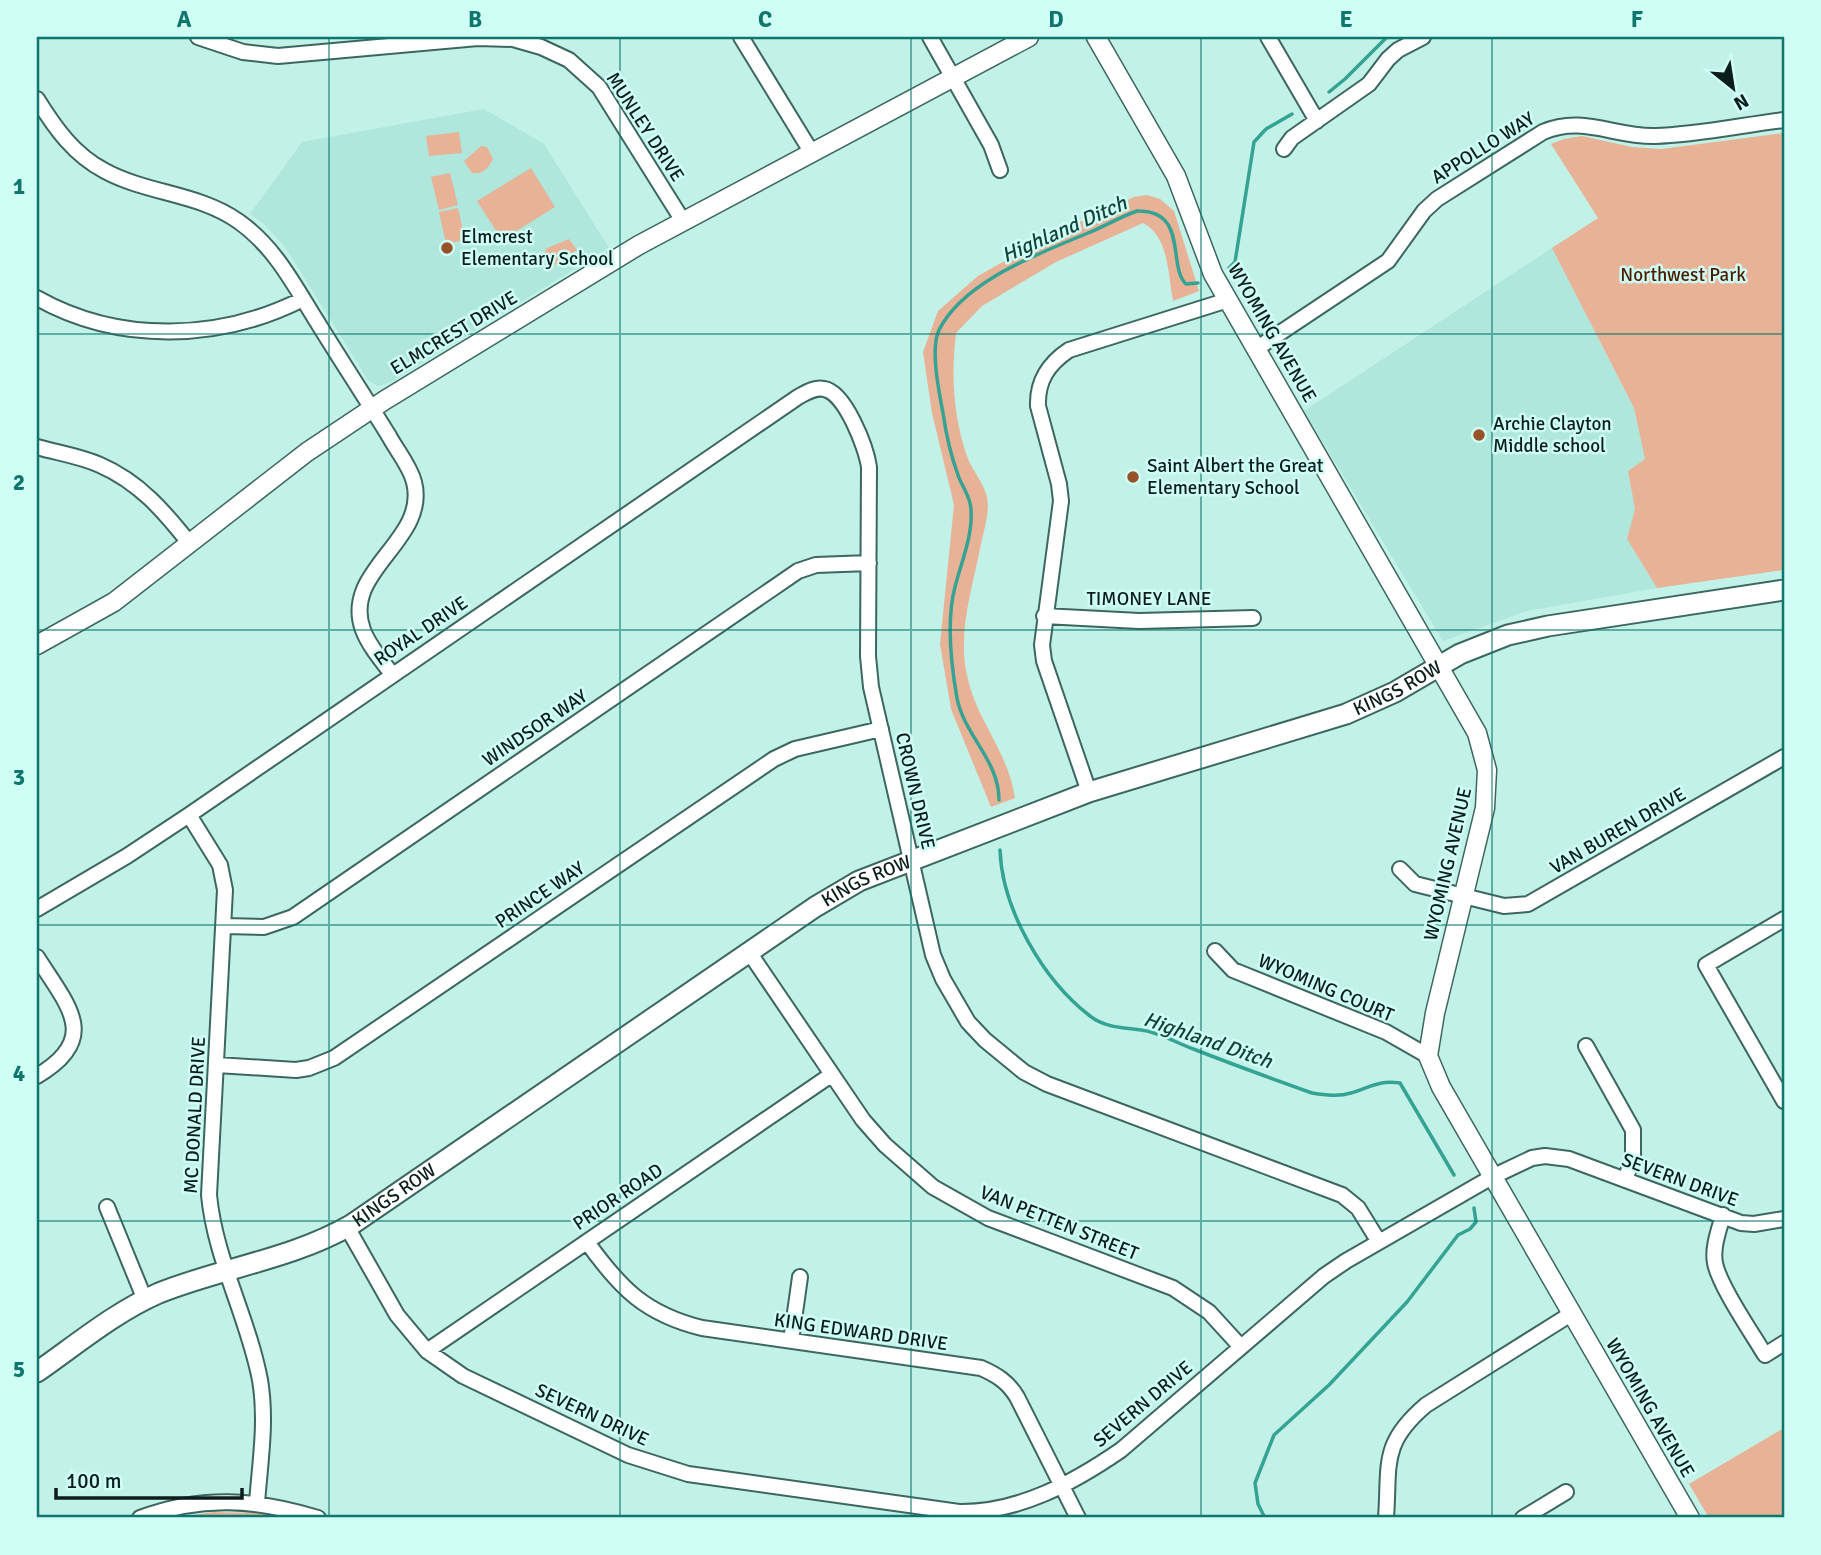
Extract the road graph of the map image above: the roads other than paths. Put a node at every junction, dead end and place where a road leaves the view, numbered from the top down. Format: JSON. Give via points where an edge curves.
{"nodes":[{"id":1,"x":198,"y":37,"type":"edge"},
{"id":2,"x":741,"y":37,"type":"edge"},
{"id":3,"x":930,"y":37,"type":"edge"},
{"id":4,"x":1029,"y":37,"type":"edge"},
{"id":5,"x":1096,"y":37,"type":"edge"},
{"id":6,"x":1268,"y":37,"type":"edge"},
{"id":7,"x":1423,"y":37,"type":"edge"},
{"id":8,"x":954,"y":77,"type":"junction"},
{"id":9,"x":37,"y":99,"type":"edge"},
{"id":10,"x":1784,"y":120,"type":"edge"},
{"id":11,"x":1317,"y":121,"type":"junction"},
{"id":12,"x":1284,"y":149,"type":"dead end"},
{"id":13,"x":812,"y":153,"type":"junction"},
{"id":14,"x":1000,"y":170,"type":"dead end"},
{"id":15,"x":683,"y":221,"type":"junction"},
{"id":16,"x":37,"y":298,"type":"edge"},
{"id":17,"x":303,"y":299,"type":"junction"},
{"id":18,"x":1228,"y":300,"type":"junction"},
{"id":19,"x":1256,"y":349,"type":"junction"},
{"id":20,"x":828,"y":390,"type":"joint"},
{"id":21,"x":372,"y":408,"type":"junction"},
{"id":22,"x":37,"y":447,"type":"edge"},
{"id":23,"x":190,"y":544,"type":"junction"},
{"id":24,"x":869,"y":563,"type":"junction"},
{"id":25,"x":1784,"y":590,"type":"edge"},
{"id":26,"x":1044,"y":616,"type":"junction"},
{"id":27,"x":1253,"y":618,"type":"dead end"},
{"id":28,"x":37,"y":645,"type":"edge"},
{"id":29,"x":1439,"y":666,"type":"junction"},
{"id":30,"x":392,"y":674,"type":"junction"},
{"id":31,"x":881,"y":729,"type":"junction"},
{"id":32,"x":1784,"y":757,"type":"edge"},
{"id":33,"x":1088,"y":792,"type":"junction"},
{"id":34,"x":189,"y":815,"type":"junction"},
{"id":35,"x":912,"y":860,"type":"junction"},
{"id":36,"x":1400,"y":869,"type":"dead end"},
{"id":37,"x":1464,"y":897,"type":"junction"},
{"id":38,"x":37,"y":909,"type":"edge"},
{"id":39,"x":1784,"y":919,"type":"edge"},
{"id":40,"x":224,"y":926,"type":"junction"},
{"id":41,"x":1215,"y":951,"type":"dead end"},
{"id":42,"x":749,"y":952,"type":"junction"},
{"id":43,"x":37,"y":957,"type":"edge"},
{"id":44,"x":1586,"y":1046,"type":"dead end"},
{"id":45,"x":1428,"y":1056,"type":"junction"},
{"id":46,"x":217,"y":1065,"type":"junction"},
{"id":47,"x":831,"y":1075,"type":"junction"},
{"id":48,"x":37,"y":1076,"type":"edge"},
{"id":49,"x":1780,"y":1085,"type":"edge"},
{"id":50,"x":1784,"y":1101,"type":"edge"},
{"id":51,"x":1492,"y":1177,"type":"junction"},
{"id":52,"x":1625,"y":1180,"type":"junction"},
{"id":53,"x":107,"y":1207,"type":"dead end"},
{"id":54,"x":1723,"y":1215,"type":"junction"},
{"id":55,"x":1784,"y":1219,"type":"edge"},
{"id":56,"x":346,"y":1227,"type":"junction"},
{"id":57,"x":1379,"y":1241,"type":"junction"},
{"id":58,"x":587,"y":1242,"type":"junction"},
{"id":59,"x":226,"y":1270,"type":"junction"},
{"id":60,"x":800,"y":1277,"type":"dead end"},
{"id":61,"x":145,"y":1300,"type":"junction"},
{"id":62,"x":1572,"y":1314,"type":"junction"},
{"id":63,"x":791,"y":1341,"type":"junction"},
{"id":64,"x":1784,"y":1343,"type":"edge"},
{"id":65,"x":1241,"y":1347,"type":"junction"},
{"id":66,"x":427,"y":1351,"type":"junction"},
{"id":67,"x":37,"y":1372,"type":"edge"},
{"id":68,"x":1061,"y":1485,"type":"junction"},
{"id":69,"x":1566,"y":1492,"type":"dead end"},
{"id":70,"x":257,"y":1503,"type":"junction"},
{"id":71,"x":140,"y":1518,"type":"edge"},
{"id":72,"x":318,"y":1518,"type":"edge"},
{"id":73,"x":1078,"y":1518,"type":"edge"},
{"id":74,"x":1386,"y":1518,"type":"edge"},
{"id":75,"x":1523,"y":1518,"type":"edge"},
{"id":76,"x":1690,"y":1518,"type":"edge"}],
"edges":[{"from":1,"to":15,"type":"street","name":"MUNLEY DRIVE","via":[[243,52],[278,56],[478,38],[513,39],[541,47],[569,60],[599,88]]},
{"from":2,"to":13,"type":"street"},
{"from":3,"to":8,"type":"street"},
{"from":4,"to":8,"type":"street","name":"ELMCREST DRIVE"},
{"from":5,"to":18,"type":"street","name":"WYOMING AVENUE","via":[[1168,161],[1205,257]]},
{"from":6,"to":11,"type":"street"},
{"from":7,"to":11,"type":"street","via":[[1398,50],[1369,84]]},
{"from":8,"to":13,"type":"street","name":"ELMCREST DRIVE"},
{"from":8,"to":14,"type":"street","via":[[992,145]]},
{"from":9,"to":17,"type":"street","via":[[72,147],[105,171],[203,202],[246,227],[278,258]]},
{"from":10,"to":19,"type":"street","name":"APPOLLO WAY","via":[[1658,136],[1583,124],[1556,126],[1437,199],[1381,266]]},
{"from":11,"to":12,"type":"street"},
{"from":13,"to":15,"type":"street","name":"ELMCREST DRIVE"},
{"from":15,"to":21,"type":"street","name":"ELMCREST DRIVE"},
{"from":16,"to":17,"type":"street","via":[[95,321],[169,332],[251,321]]},
{"from":17,"to":21,"type":"street"},
{"from":18,"to":19,"type":"street","name":"WYOMING AVENUE"},
{"from":18,"to":26,"type":"street","via":[[1069,350],[1046,372],[1037,393],[1038,406],[1061,501]]},
{"from":19,"to":29,"type":"street","name":"WYOMING AVENUE"},
{"from":20,"to":24,"type":"street","name":"CROWN DRIVE","via":[[850,418],[867,453]]},
{"from":20,"to":30,"type":"street","name":"ROYAL DRIVE","via":[[811,390],[798,397]]},
{"from":21,"to":23,"type":"street","name":"ELMCREST DRIVE","via":[[307,452]]},
{"from":21,"to":30,"type":"street","via":[[410,472],[415,489],[408,526],[372,575],[360,602],[363,630]]},
{"from":22,"to":23,"type":"street","via":[[99,465],[130,481],[158,505]]},
{"from":23,"to":28,"type":"street","name":"ELMCREST DRIVE","via":[[114,602]]},
{"from":24,"to":31,"type":"street","name":"CROWN DRIVE","via":[[868,673]]},
{"from":24,"to":40,"type":"street","name":"WINDSOR WAY","via":[[816,565],[798,571],[293,917],[264,927]]},
{"from":25,"to":29,"type":"main road","name":"KINGS ROW","via":[[1524,631],[1480,645]]},
{"from":26,"to":27,"type":"street","name":"TIMONEY LANE","via":[[1139,621]]},
{"from":26,"to":33,"type":"street","via":[[1044,661]]},
{"from":29,"to":33,"type":"main road","name":"KINGS ROW","via":[[1346,714]]},
{"from":29,"to":37,"type":"street","name":"WYOMING AVENUE","via":[[1477,733],[1487,770],[1485,808]]},
{"from":30,"to":34,"type":"street","name":"ROYAL DRIVE"},
{"from":31,"to":35,"type":"street","name":"CROWN DRIVE"},
{"from":31,"to":46,"type":"street","name":"PRINCE WAY","via":[[794,749],[774,759],[334,1058],[296,1070]]},
{"from":32,"to":37,"type":"street","name":"VAN BUREN DRIVE","via":[[1528,904],[1504,906]]},
{"from":33,"to":35,"type":"main road","name":"KINGS ROW"},
{"from":34,"to":38,"type":"street","name":"ROYAL DRIVE"},
{"from":34,"to":40,"type":"street","name":"MC DONALD DRIVE","via":[[220,865]]},
{"from":35,"to":42,"type":"main road","name":"KINGS ROW","via":[[842,890]]},
{"from":35,"to":57,"type":"street","name":"CROWN DRIVE","via":[[933,955],[943,979],[968,1022],[1003,1057],[1047,1084],[1342,1195],[1358,1208]]},
{"from":36,"to":37,"type":"street","name":"VAN BUREN DRIVE","via":[[1415,884]]},
{"from":37,"to":45,"type":"street","name":"WYOMING AVENUE"},
{"from":39,"to":49,"type":"street","via":[[1706,965]]},
{"from":40,"to":46,"type":"street","name":"MC DONALD DRIVE"},
{"from":41,"to":45,"type":"street","name":"WYOMING COURT","via":[[1233,970],[1386,1032]]},
{"from":42,"to":47,"type":"street","name":"VAN PETTEN STREET"},
{"from":42,"to":56,"type":"main road","name":"KINGS ROW"},
{"from":43,"to":48,"type":"street","via":[[67,1006],[75,1029],[63,1057]]},
{"from":44,"to":52,"type":"street","via":[[1633,1130],[1633,1158]]},
{"from":45,"to":51,"type":"street","name":"WYOMING AVENUE"},
{"from":46,"to":59,"type":"street","name":"MC DONALD DRIVE","via":[[209,1195]]},
{"from":47,"to":58,"type":"street","name":"PRIOR ROAD"},
{"from":47,"to":65,"type":"street","name":"VAN PETTEN STREET","via":[[884,1145],[933,1187],[988,1218],[1173,1288],[1209,1312]]},
{"from":49,"to":50,"type":"street"},
{"from":51,"to":52,"type":"street","name":"SEVERN DRIVE","via":[[1545,1156],[1569,1159]]},
{"from":51,"to":57,"type":"street","name":"SEVERN DRIVE"},
{"from":51,"to":62,"type":"street","name":"WYOMING AVENUE"},
{"from":52,"to":54,"type":"street","name":"SEVERN DRIVE"},
{"from":53,"to":61,"type":"street"},
{"from":54,"to":55,"type":"street","name":"SEVERN DRIVE","via":[[1754,1224]]},
{"from":54,"to":64,"type":"street","via":[[1715,1247],[1720,1278],[1765,1355]]},
{"from":56,"to":59,"type":"main road","name":"KINGS ROW"},
{"from":56,"to":66,"type":"street","name":"SEVERN DRIVE","via":[[397,1315]]},
{"from":57,"to":65,"type":"street","name":"SEVERN DRIVE","via":[[1324,1276]]},
{"from":58,"to":63,"type":"street","name":"KING EDWARD DRIVE","via":[[626,1291],[663,1316],[702,1328]]},
{"from":58,"to":66,"type":"street","name":"PRIOR ROAD"},
{"from":59,"to":61,"type":"main road","name":"KINGS ROW"},
{"from":59,"to":70,"type":"street","name":"MC DONALD DRIVE","via":[[253,1351],[262,1399]]},
{"from":60,"to":63,"type":"street"},
{"from":61,"to":67,"type":"main road","name":"KINGS ROW"},
{"from":62,"to":74,"type":"street","via":[[1413,1416],[1389,1459]]},
{"from":62,"to":76,"type":"street","name":"WYOMING AVENUE"},
{"from":63,"to":68,"type":"street","name":"KING EDWARD DRIVE","via":[[994,1373],[1017,1398]]},
{"from":65,"to":68,"type":"street","name":"SEVERN DRIVE","via":[[1121,1450]]},
{"from":66,"to":68,"type":"street","name":"SEVERN DRIVE","via":[[463,1376],[628,1455],[688,1474],[959,1512],[1000,1510]]},
{"from":68,"to":73,"type":"street","name":"KING EDWARD DRIVE"},
{"from":69,"to":75,"type":"street"},
{"from":70,"to":71,"type":"street","via":[[210,1503]]},
{"from":70,"to":72,"type":"street"}]}
